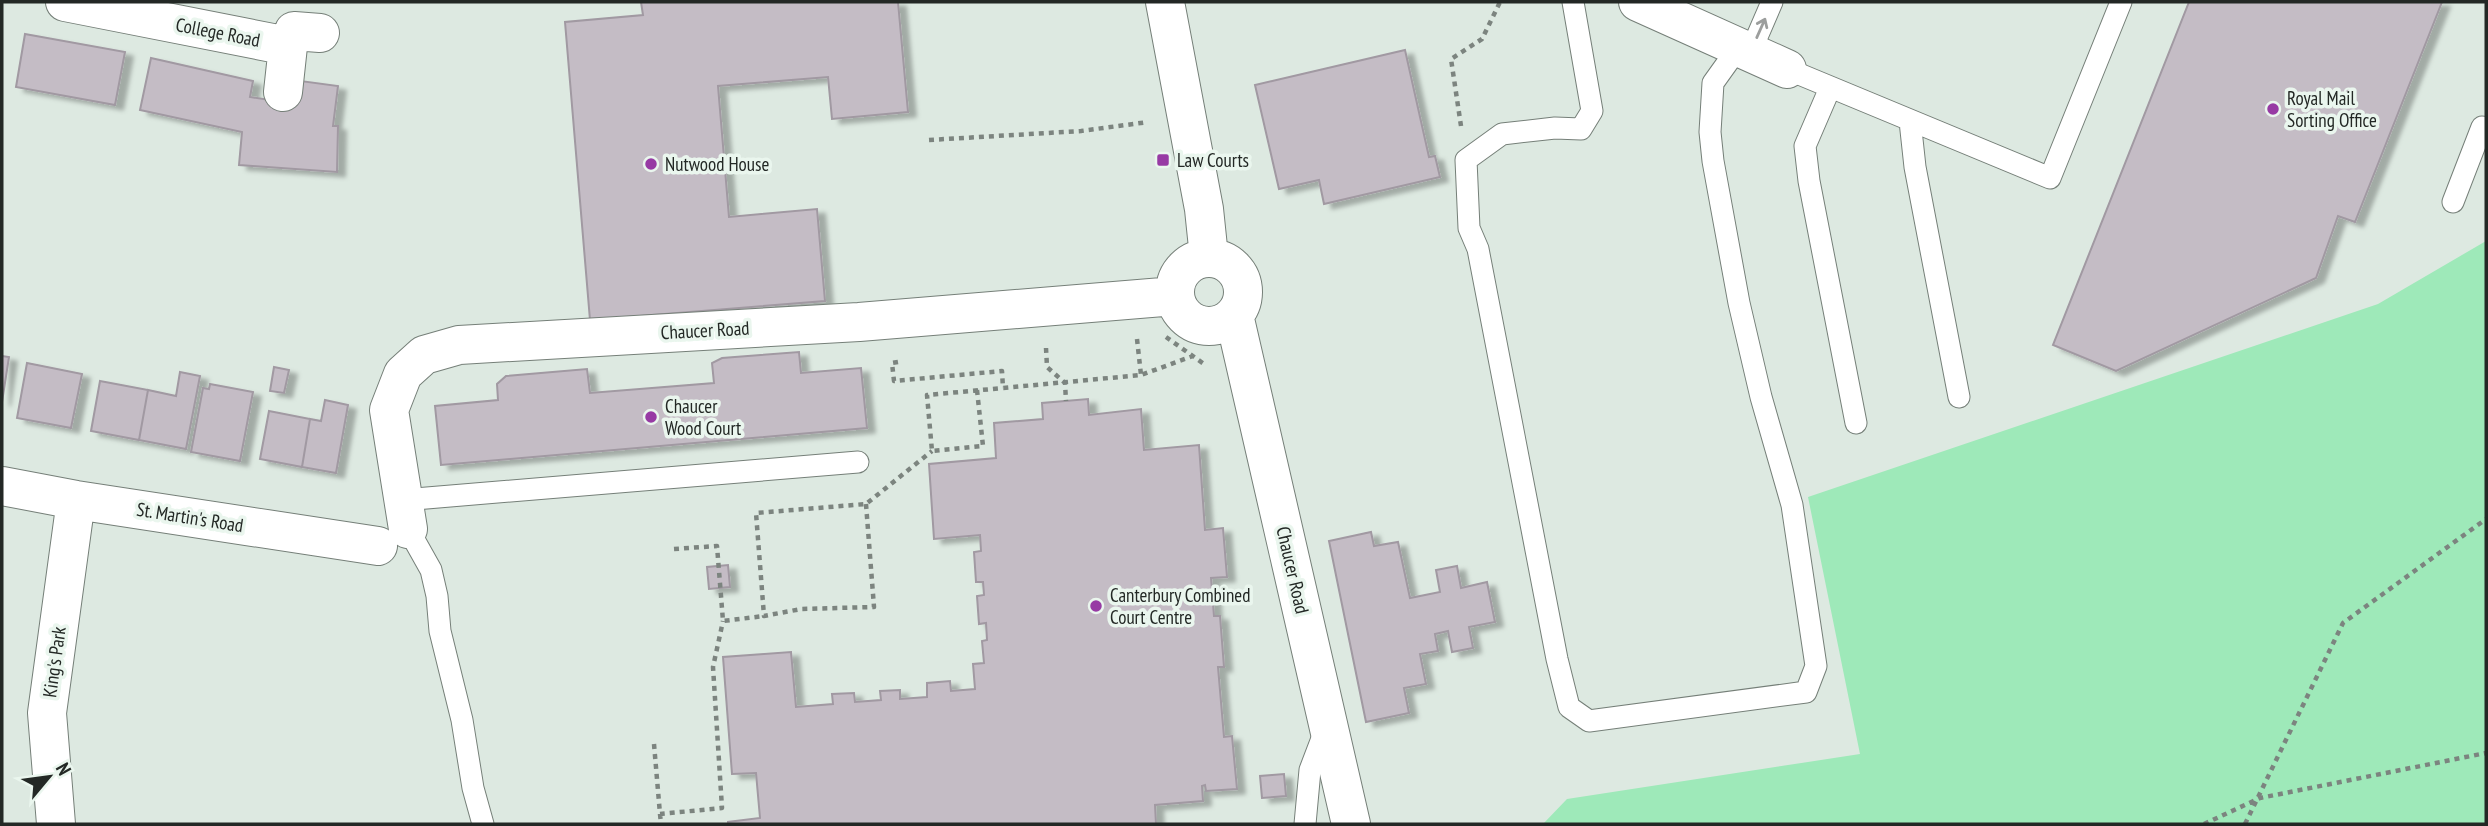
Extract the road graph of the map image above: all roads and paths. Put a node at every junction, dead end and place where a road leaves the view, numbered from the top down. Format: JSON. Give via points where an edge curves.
{"nodes":[{"id":1,"x":65,"y":2,"type":"edge"},
{"id":2,"x":1165,"y":2,"type":"edge"},
{"id":3,"x":1500,"y":2,"type":"edge"},
{"id":4,"x":1573,"y":2,"type":"edge"},
{"id":5,"x":1638,"y":2,"type":"edge"},
{"id":6,"x":1772,"y":2,"type":"edge"},
{"id":7,"x":2122,"y":2,"type":"edge"},
{"id":8,"x":1744,"y":51,"type":"junction"},
{"id":9,"x":1787,"y":69,"type":"joint"},
{"id":10,"x":1830,"y":88,"type":"junction"},
{"id":11,"x":283,"y":92,"type":"dead end"},
{"id":12,"x":1187,"y":117,"type":"junction"},
{"id":13,"x":1910,"y":121,"type":"junction"},
{"id":14,"x":2486,"y":128,"type":"edge"},
{"id":15,"x":929,"y":139,"type":"dead end"},
{"id":16,"x":1466,"y":159,"type":"junction"},
{"id":17,"x":2453,"y":202,"type":"dead end"},
{"id":18,"x":1209,"y":257,"type":"junction"},
{"id":19,"x":1175,"y":296,"type":"junction"},
{"id":20,"x":1234,"y":315,"type":"junction"},
{"id":21,"x":1156,"y":337,"type":"dead end"},
{"id":22,"x":1146,"y":338,"type":"dead end"},
{"id":23,"x":1137,"y":339,"type":"junction"},
{"id":24,"x":1124,"y":340,"type":"dead end"},
{"id":25,"x":1058,"y":347,"type":"dead end"},
{"id":26,"x":1193,"y":356,"type":"junction"},
{"id":27,"x":905,"y":362,"type":"dead end"},
{"id":28,"x":1247,"y":370,"type":"junction"},
{"id":29,"x":1141,"y":375,"type":"junction"},
{"id":30,"x":1065,"y":383,"type":"junction"},
{"id":31,"x":1003,"y":388,"type":"junction"},
{"id":32,"x":977,"y":390,"type":"junction"},
{"id":33,"x":1959,"y":397,"type":"dead end"},
{"id":34,"x":1066,"y":401,"type":"dead end"},
{"id":35,"x":1856,"y":423,"type":"dead end"},
{"id":36,"x":932,"y":451,"type":"junction"},
{"id":37,"x":858,"y":462,"type":"dead end"},
{"id":38,"x":2,"y":486,"type":"edge"},
{"id":39,"x":76,"y":500,"type":"junction"},
{"id":40,"x":866,"y":505,"type":"junction"},
{"id":41,"x":2486,"y":519,"type":"edge"},
{"id":42,"x":396,"y":525,"type":"junction"},
{"id":43,"x":674,"y":549,"type":"dead end"},
{"id":44,"x":764,"y":616,"type":"junction"},
{"id":45,"x":723,"y":621,"type":"junction"},
{"id":46,"x":1328,"y":722,"type":"junction"},
{"id":47,"x":654,"y":744,"type":"dead end"},
{"id":48,"x":2486,"y":753,"type":"edge"},
{"id":49,"x":2260,"y":798,"type":"junction"},
{"id":50,"x":660,"y":814,"type":"junction"},
{"id":51,"x":56,"y":824,"type":"edge"},
{"id":52,"x":483,"y":824,"type":"edge"},
{"id":53,"x":661,"y":824,"type":"edge"},
{"id":54,"x":1305,"y":824,"type":"edge"},
{"id":55,"x":1351,"y":824,"type":"edge"},
{"id":56,"x":2204,"y":824,"type":"edge"},
{"id":57,"x":2245,"y":824,"type":"edge"}],
"edges":[{"from":1,"to":11,"type":"street","name":"College Road","via":[[304,40]]},
{"from":2,"to":12,"type":"street"},
{"from":3,"to":16,"type":"path","via":[[1482,39],[1451,59]]},
{"from":4,"to":16,"type":"lane","via":[[1592,111],[1581,129],[1502,134]]},
{"from":5,"to":8,"type":"street"},
{"from":8,"to":6,"type":"lane","one_way":true},
{"from":7,"to":13,"type":"lane","via":[[2050,178]]},
{"from":8,"to":9,"type":"street"},
{"from":8,"to":16,"type":"lane","via":[[1713,83],[1710,132],[1739,303],[1760,397],[1792,505],[1816,666],[1806,692],[1589,721],[1569,706],[1478,249],[1469,228]]},
{"from":9,"to":10,"type":"lane"},
{"from":10,"to":13,"type":"lane"},
{"from":10,"to":35,"type":"lane","via":[[1805,146]]},
{"from":12,"to":15,"type":"path","via":[[1081,131]]},
{"from":12,"to":18,"type":"street"},
{"from":13,"to":33,"type":"lane"},
{"from":14,"to":17,"type":"lane","via":[[2482,127]]},
{"from":18,"to":19,"type":"street","via":[[1185,267],[1175,284]]},
{"from":18,"to":20,"type":"street","name":"Chaucer Road","via":[[1223,260],[1238,273],[1243,298]]},
{"from":19,"to":20,"type":"street","via":[[1187,318],[1202,325],[1214,326]]},
{"from":19,"to":42,"type":"street","name":"Chaucer Road","via":[[460,345],[424,355],[403,374],[389,410]]},
{"from":20,"to":28,"type":"street","name":"Chaucer Road"},
{"from":21,"to":26,"type":"path","via":[[1165,337]]},
{"from":22,"to":23,"type":"path"},
{"from":23,"to":24,"type":"path"},
{"from":23,"to":29,"type":"path"},
{"from":25,"to":30,"type":"path","via":[[1045,348],[1047,368]]},
{"from":26,"to":28,"type":"path","via":[[1214,371]]},
{"from":26,"to":29,"type":"path"},
{"from":27,"to":31,"type":"path","via":[[892,363],[894,381],[1002,371]]},
{"from":28,"to":46,"type":"street","name":"Chaucer Road"},
{"from":29,"to":30,"type":"path"},
{"from":30,"to":31,"type":"path"},
{"from":30,"to":34,"type":"path"},
{"from":31,"to":32,"type":"path"},
{"from":32,"to":36,"type":"path","via":[[927,395]]},
{"from":32,"to":36,"type":"path","via":[[983,446]]},
{"from":36,"to":40,"type":"path"},
{"from":37,"to":42,"type":"lane"},
{"from":38,"to":39,"type":"street","name":"St. Martin's Road"},
{"from":39,"to":42,"type":"street","name":"St. Martin's Road"},
{"from":39,"to":51,"type":"street","name":"King's Park","via":[[47,713]]},
{"from":40,"to":44,"type":"path","via":[[874,607],[801,609]]},
{"from":40,"to":44,"type":"path","via":[[756,513]]},
{"from":41,"to":49,"type":"path","via":[[2343,623]]},
{"from":42,"to":52,"type":"lane","via":[[431,570],[439,631]]},
{"from":43,"to":45,"type":"path","via":[[717,546]]},
{"from":44,"to":45,"type":"path"},
{"from":45,"to":50,"type":"path","via":[[713,667],[722,808]]},
{"from":46,"to":54,"type":"lane","via":[[1310,770]]},
{"from":46,"to":55,"type":"street","name":"Chaucer Road"},
{"from":47,"to":50,"type":"path"},
{"from":48,"to":49,"type":"path"},
{"from":49,"to":56,"type":"path"},
{"from":49,"to":57,"type":"path"},
{"from":50,"to":53,"type":"path"}]}
